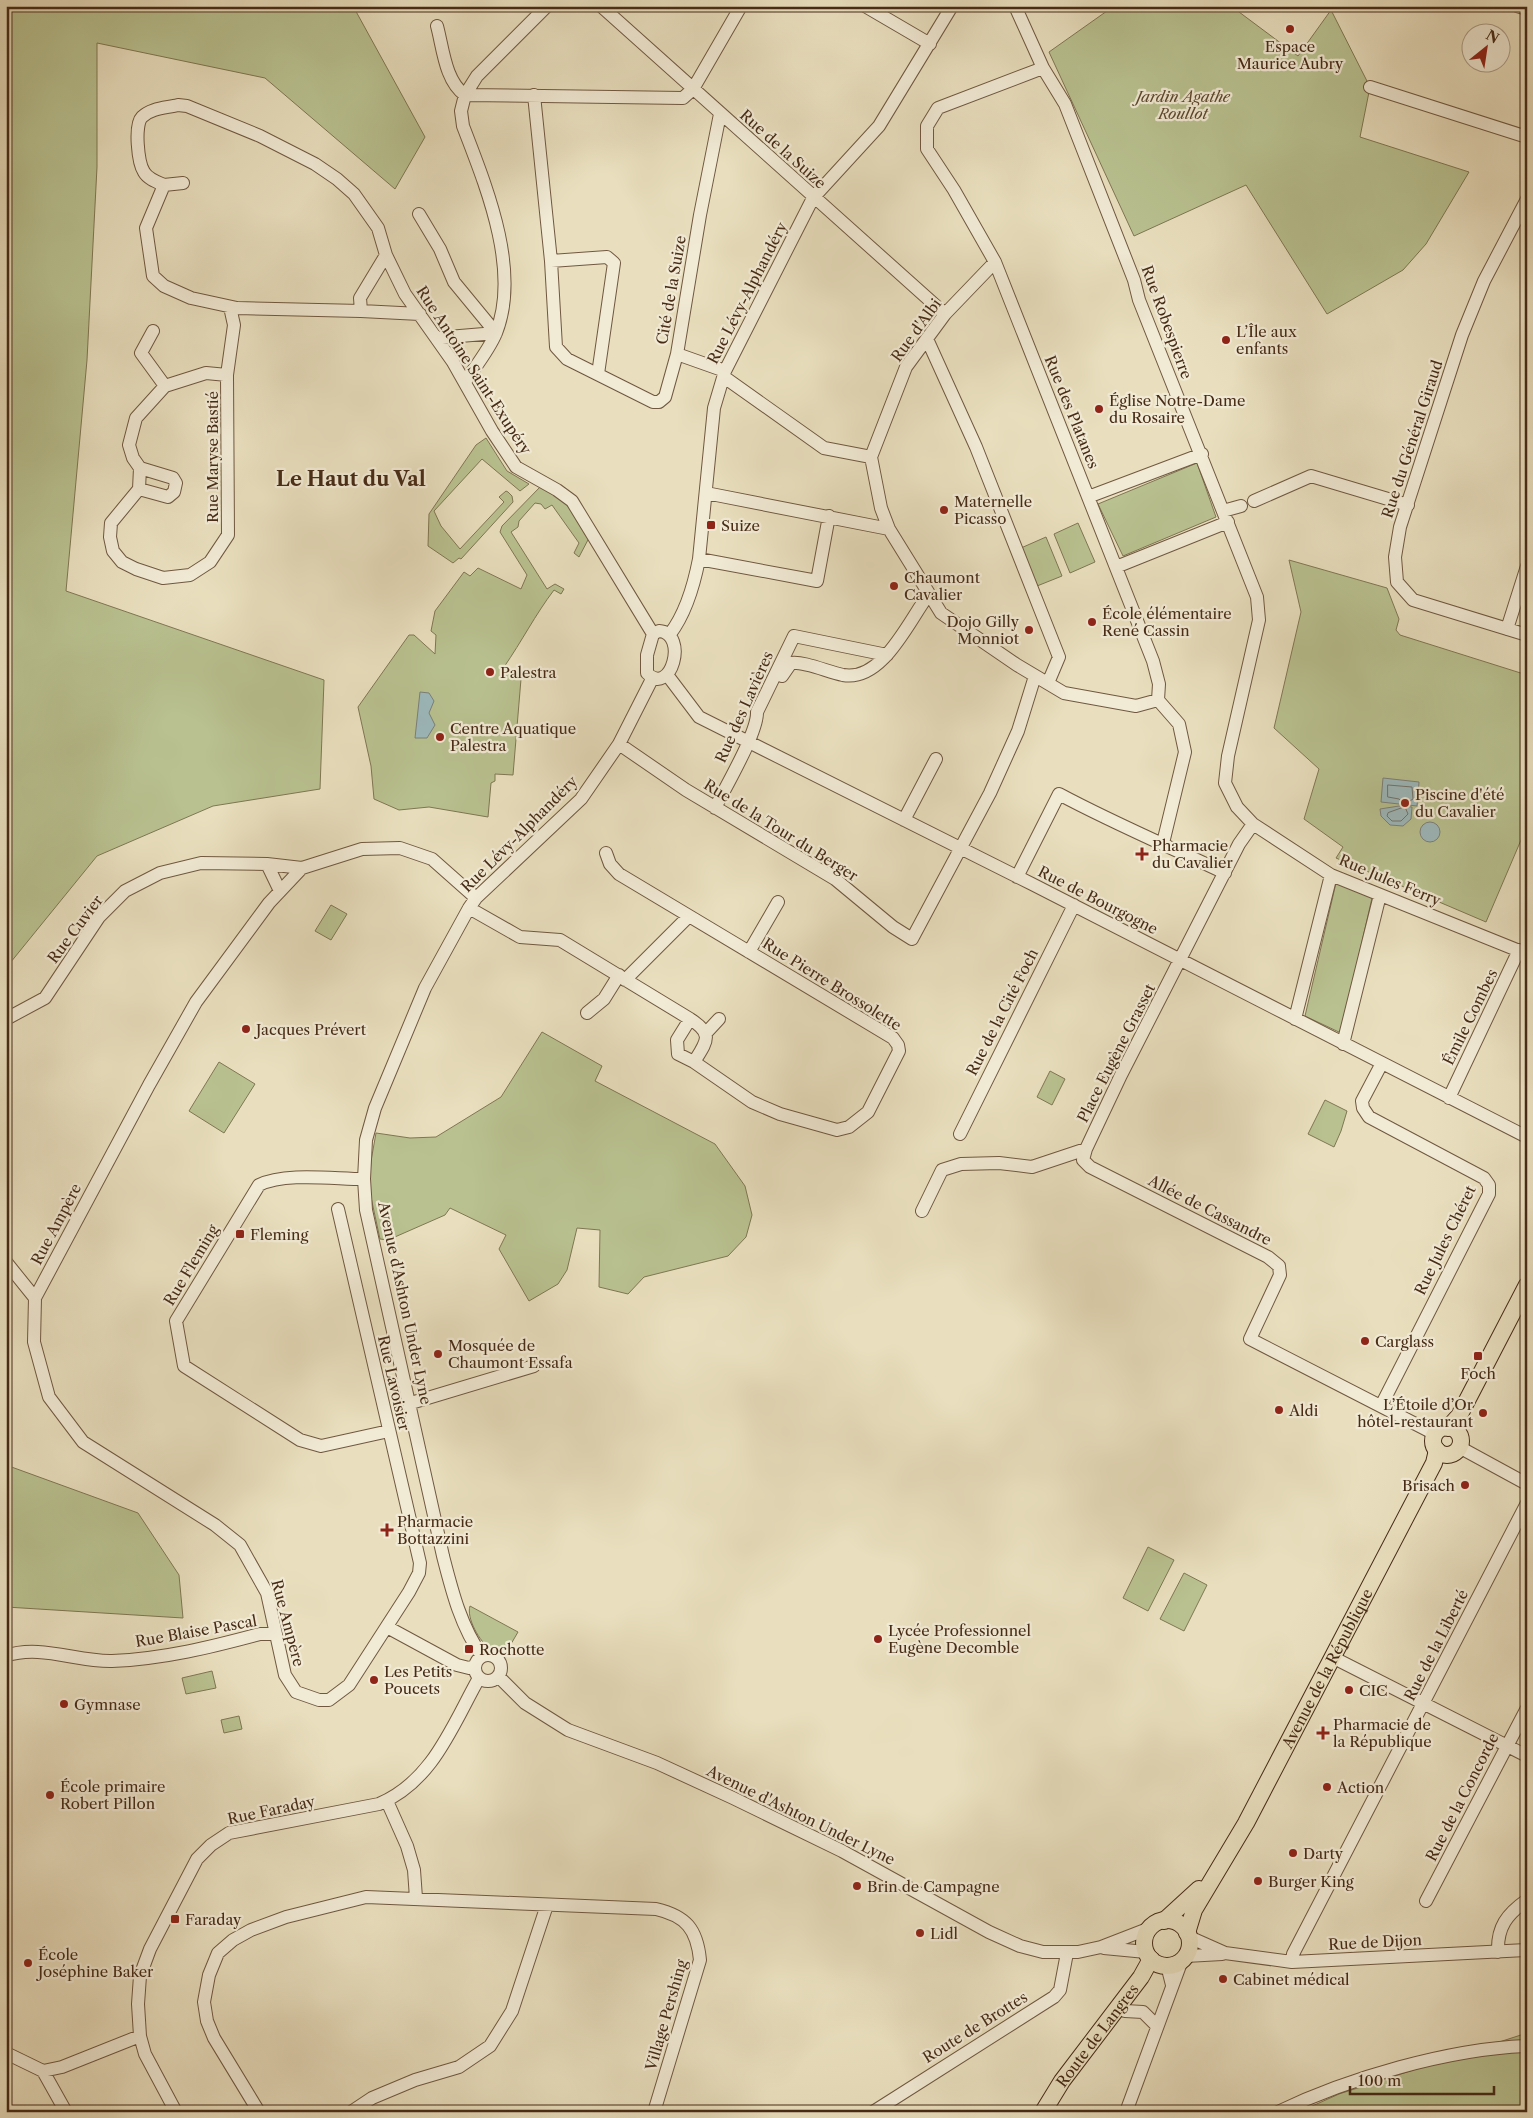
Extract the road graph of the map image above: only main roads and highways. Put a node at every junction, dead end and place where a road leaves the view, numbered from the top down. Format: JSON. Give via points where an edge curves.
{"nodes":[{"id":1,"x":1527,"y":1285,"type":"edge"},
{"id":2,"x":1446,"y":1428,"type":"junction"},
{"id":3,"x":1438,"y":1456,"type":"junction"},
{"id":4,"x":1216,"y":1871,"type":"junction"},
{"id":5,"x":1157,"y":1924,"type":"junction"},
{"id":6,"x":1188,"y":1935,"type":"junction"},
{"id":7,"x":1166,"y":1960,"type":"junction"},
{"id":8,"x":1043,"y":2112,"type":"edge"},
{"id":9,"x":1053,"y":2112,"type":"edge"}],
"edges":[{"from":1,"to":2,"type":"main road"},
{"from":2,"to":3,"type":"main road","via":[[1433,1442]]},
{"from":2,"to":3,"type":"main road","via":[[1460,1439],[1461,1449]]},
{"from":3,"to":4,"type":"main road","name":"Avenue de la République","via":[[1246,1823]]},
{"from":4,"to":5,"type":"main road","name":"Avenue de la République","via":[[1185,1903]]},
{"from":4,"to":6,"type":"main road","name":"Avenue de la République","via":[[1194,1910]]},
{"from":5,"to":6,"type":"main road","via":[[1175,1922]]},
{"from":5,"to":7,"type":"main road","via":[[1144,1941]]},
{"from":6,"to":7,"type":"main road","via":[[1190,1946]]},
{"from":7,"to":8,"type":"main road","name":"Route de Langres","via":[[1141,1977],[1062,2081]]},
{"from":7,"to":9,"type":"main road","name":"Route de Langres","via":[[1067,2088]]}]}
